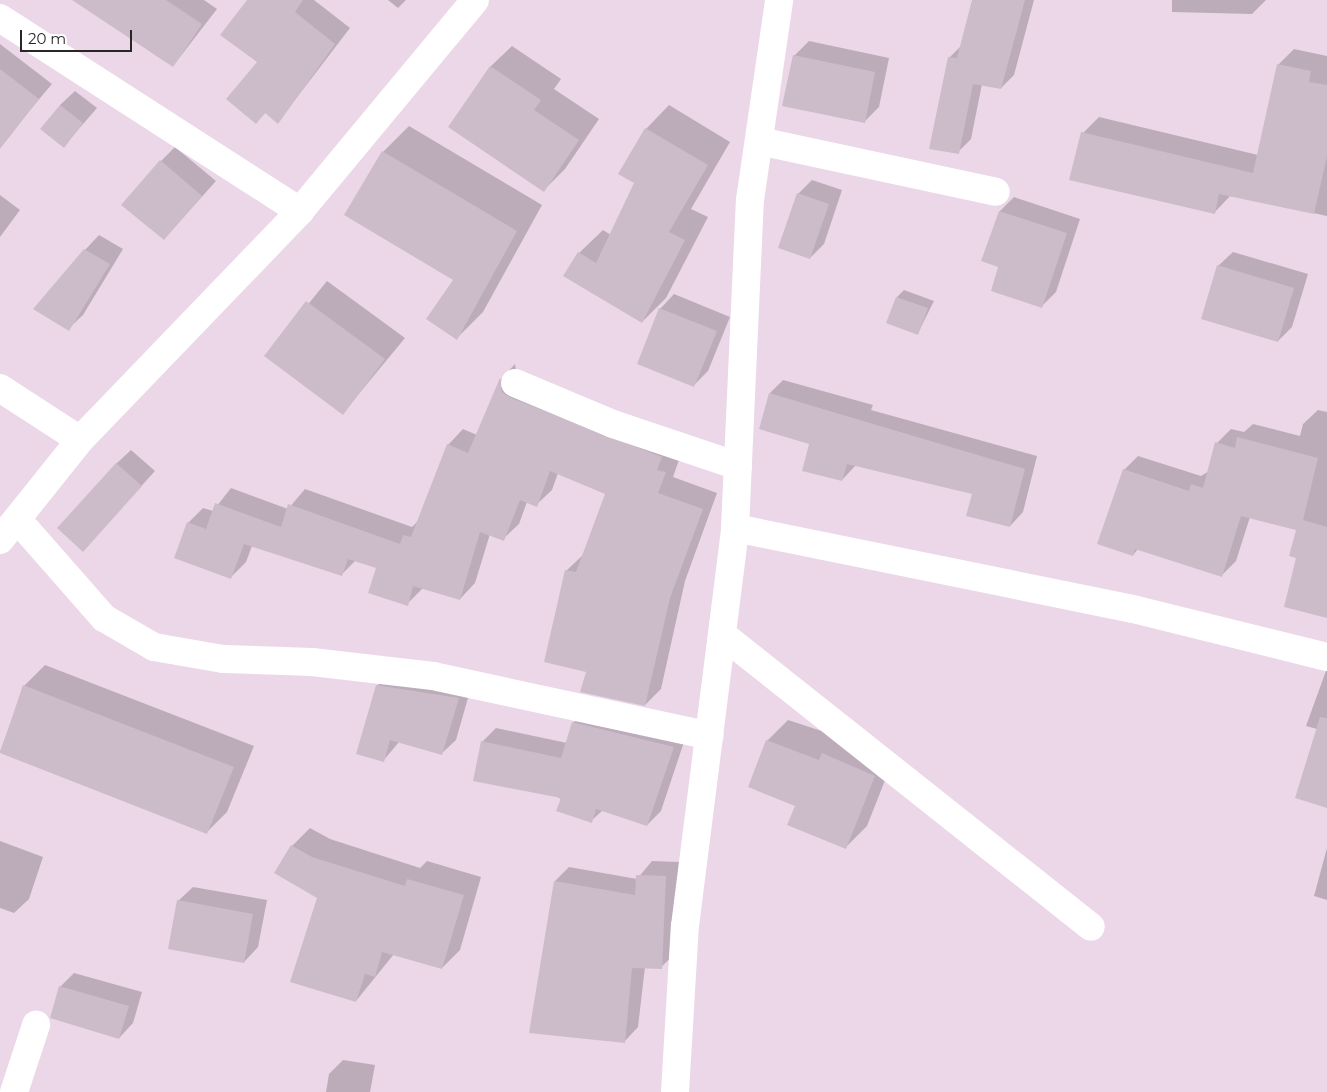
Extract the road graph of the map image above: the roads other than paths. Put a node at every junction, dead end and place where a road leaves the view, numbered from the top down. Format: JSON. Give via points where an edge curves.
{"nodes":[{"id":1,"x":475,"y":0,"type":"edge"},
{"id":2,"x":779,"y":0,"type":"edge"},
{"id":3,"x":0,"y":18,"type":"edge"},
{"id":4,"x":758,"y":141,"type":"junction"},
{"id":5,"x":996,"y":192,"type":"dead end"},
{"id":6,"x":300,"y":211,"type":"junction"},
{"id":7,"x":515,"y":383,"type":"dead end"},
{"id":8,"x":0,"y":388,"type":"edge"},
{"id":9,"x":80,"y":440,"type":"junction"},
{"id":10,"x":738,"y":466,"type":"junction"},
{"id":11,"x":17,"y":519,"type":"junction"},
{"id":12,"x":735,"y":528,"type":"junction"},
{"id":13,"x":0,"y":540,"type":"edge"},
{"id":14,"x":724,"y":636,"type":"junction"},
{"id":15,"x":1327,"y":657,"type":"edge"},
{"id":16,"x":710,"y":736,"type":"junction"},
{"id":17,"x":1091,"y":927,"type":"dead end"},
{"id":18,"x":36,"y":1025,"type":"dead end"},
{"id":19,"x":14,"y":1092,"type":"edge"},
{"id":20,"x":675,"y":1092,"type":"edge"}],
"edges":[{"from":1,"to":6,"type":"street"},
{"from":2,"to":4,"type":"street"},
{"from":3,"to":6,"type":"street"},
{"from":4,"to":5,"type":"street"},
{"from":4,"to":10,"type":"street","via":[[750,200]]},
{"from":6,"to":9,"type":"street"},
{"from":7,"to":10,"type":"street","via":[[613,424]]},
{"from":8,"to":9,"type":"street"},
{"from":9,"to":11,"type":"street"},
{"from":10,"to":12,"type":"street"},
{"from":11,"to":13,"type":"street"},
{"from":11,"to":16,"type":"street","via":[[104,618],[154,647],[223,659],[312,662],[433,676]]},
{"from":12,"to":14,"type":"street"},
{"from":12,"to":15,"type":"street","via":[[1133,609]]},
{"from":14,"to":16,"type":"street"},
{"from":14,"to":17,"type":"street"},
{"from":16,"to":20,"type":"street","via":[[685,926]]},
{"from":18,"to":19,"type":"street"}]}
